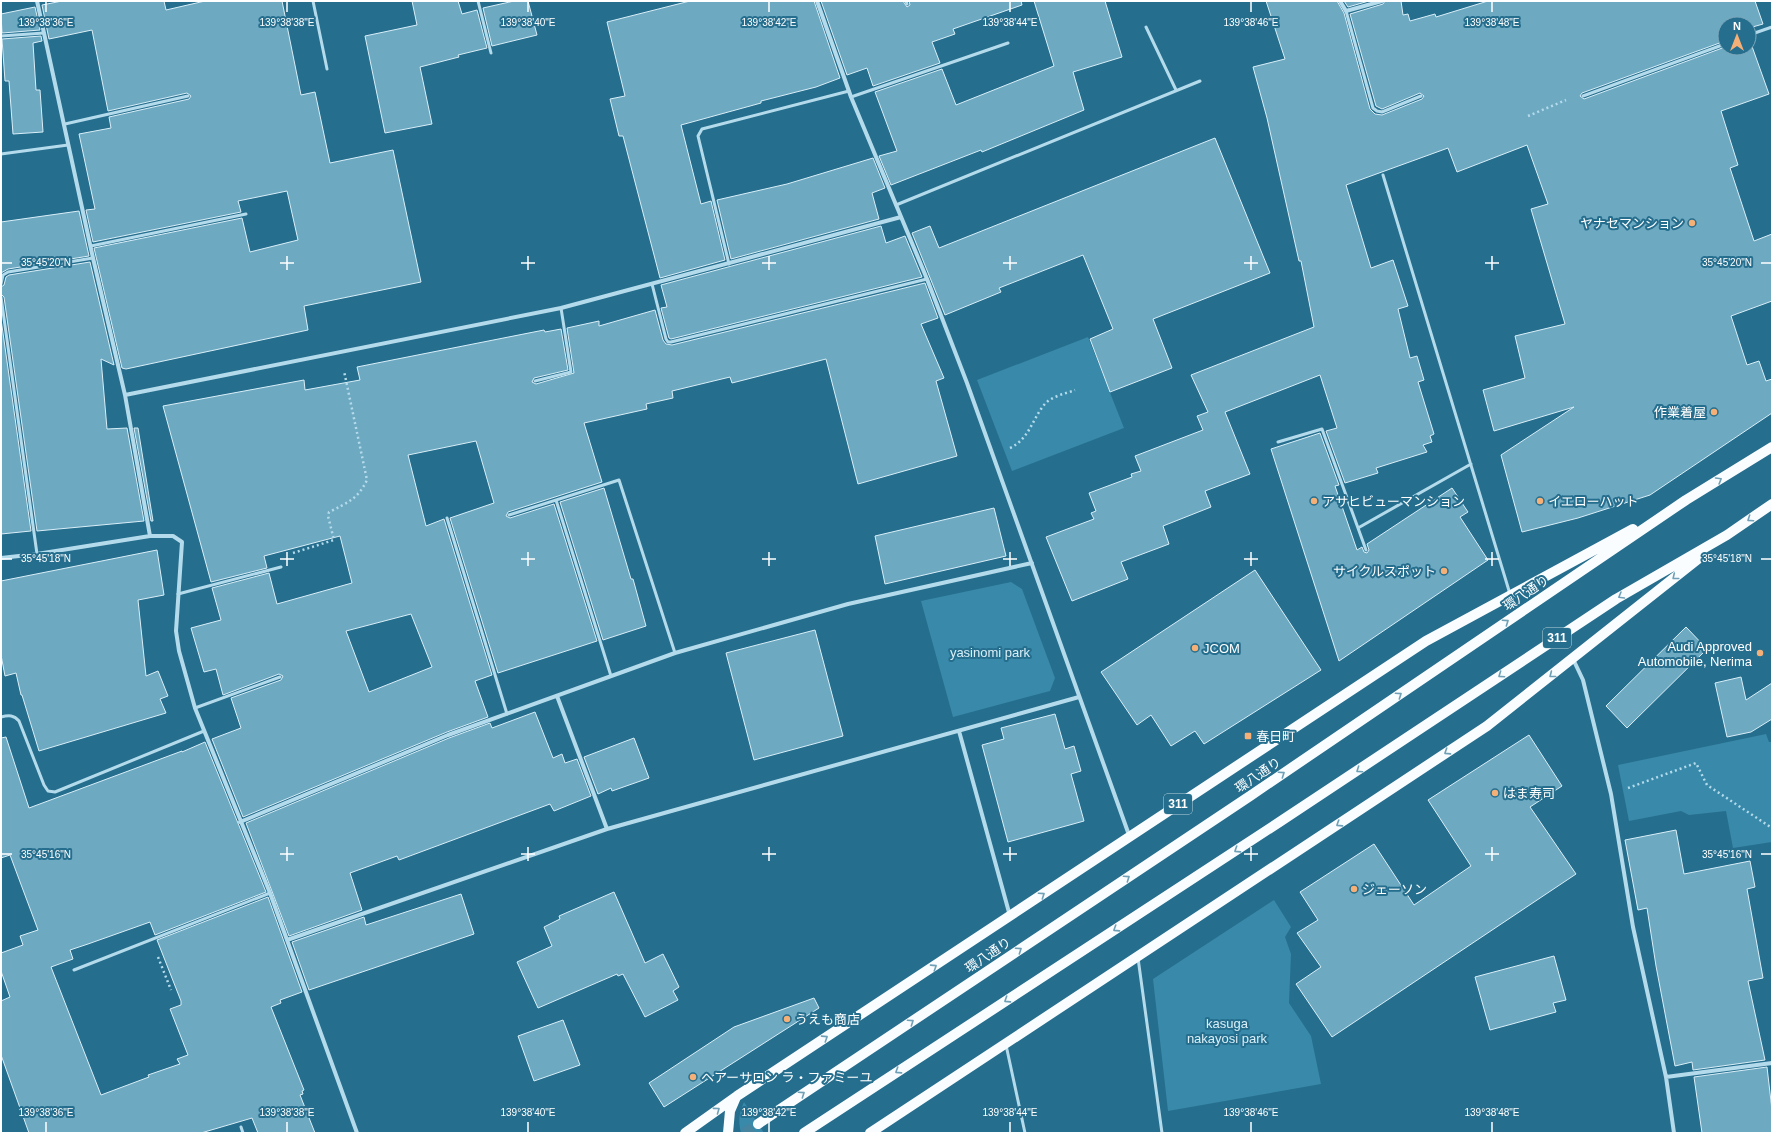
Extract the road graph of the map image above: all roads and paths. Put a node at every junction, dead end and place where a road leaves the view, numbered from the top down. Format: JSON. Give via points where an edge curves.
{"nodes":[{"id":1,"x":37,"y":1,"type":"edge"},
{"id":2,"x":313,"y":1,"type":"edge"},
{"id":3,"x":478,"y":1,"type":"edge"},
{"id":4,"x":817,"y":1,"type":"edge"},
{"id":5,"x":1340,"y":1,"type":"edge"},
{"id":6,"x":1382,"y":1,"type":"edge"},
{"id":7,"x":1346,"y":11,"type":"junction"},
{"id":8,"x":1146,"y":27,"type":"dead end"},
{"id":9,"x":1772,"y":27,"type":"edge"},
{"id":10,"x":1757,"y":32,"type":"edge"},
{"id":11,"x":44,"y":33,"type":"junction"},
{"id":12,"x":1,"y":36,"type":"edge"},
{"id":13,"x":1008,"y":43,"type":"dead end"},
{"id":14,"x":1717,"y":47,"type":"edge"},
{"id":15,"x":492,"y":53,"type":"dead end"},
{"id":16,"x":327,"y":69,"type":"dead end"},
{"id":17,"x":1200,"y":81,"type":"dead end"},
{"id":18,"x":1176,"y":90,"type":"junction"},
{"id":19,"x":849,"y":91,"type":"junction"},
{"id":20,"x":188,"y":96,"type":"dead end"},
{"id":21,"x":1421,"y":96,"type":"dead end"},
{"id":22,"x":1583,"y":96,"type":"joint"},
{"id":23,"x":851,"y":97,"type":"junction"},
{"id":24,"x":1528,"y":116,"type":"dead end"},
{"id":25,"x":65,"y":124,"type":"junction"},
{"id":26,"x":68,"y":145,"type":"junction"},
{"id":27,"x":1,"y":154,"type":"edge"},
{"id":28,"x":1383,"y":175,"type":"dead end"},
{"id":29,"x":896,"y":205,"type":"junction"},
{"id":30,"x":246,"y":214,"type":"dead end"},
{"id":31,"x":901,"y":217,"type":"junction"},
{"id":32,"x":91,"y":246,"type":"junction"},
{"id":33,"x":93,"y":258,"type":"junction"},
{"id":34,"x":729,"y":264,"type":"junction"},
{"id":35,"x":927,"y":279,"type":"junction"},
{"id":36,"x":1,"y":284,"type":"edge"},
{"id":37,"x":652,"y":284,"type":"junction"},
{"id":38,"x":1,"y":297,"type":"edge"},
{"id":39,"x":561,"y":308,"type":"junction"},
{"id":40,"x":340,"y":353,"type":"junction"},
{"id":41,"x":535,"y":381,"type":"dead end"},
{"id":42,"x":1075,"y":390,"type":"dead end"},
{"id":43,"x":125,"y":395,"type":"junction"},
{"id":44,"x":1278,"y":442,"type":"dead end"},
{"id":45,"x":1772,"y":448,"type":"edge"},
{"id":46,"x":993,"y":455,"type":"junction"},
{"id":47,"x":1471,"y":464,"type":"junction"},
{"id":48,"x":556,"y":500,"type":"junction"},
{"id":49,"x":1686,"y":500,"type":"junction"},
{"id":50,"x":1772,"y":504,"type":"edge"},
{"id":51,"x":509,"y":515,"type":"dead end"},
{"id":52,"x":447,"y":518,"type":"dead end"},
{"id":53,"x":1358,"y":528,"type":"junction"},
{"id":54,"x":1727,"y":535,"type":"junction"},
{"id":55,"x":150,"y":536,"type":"junction"},
{"id":56,"x":1366,"y":550,"type":"dead end"},
{"id":57,"x":37,"y":554,"type":"junction"},
{"id":58,"x":1,"y":558,"type":"edge"},
{"id":59,"x":1032,"y":563,"type":"junction"},
{"id":60,"x":281,"y":566,"type":"joint"},
{"id":61,"x":178,"y":594,"type":"junction"},
{"id":62,"x":1510,"y":596,"type":"junction"},
{"id":63,"x":674,"y":653,"type":"junction"},
{"id":64,"x":1573,"y":659,"type":"junction"},
{"id":65,"x":611,"y":676,"type":"junction"},
{"id":66,"x":280,"y":677,"type":"dead end"},
{"id":67,"x":556,"y":696,"type":"junction"},
{"id":68,"x":1079,"y":697,"type":"junction"},
{"id":69,"x":195,"y":708,"type":"junction"},
{"id":70,"x":507,"y":714,"type":"junction"},
{"id":71,"x":1,"y":717,"type":"edge"},
{"id":72,"x":959,"y":731,"type":"junction"},
{"id":73,"x":204,"y":732,"type":"junction"},
{"id":74,"x":1611,"y":794,"type":"junction"},
{"id":75,"x":240,"y":822,"type":"junction"},
{"id":76,"x":1772,"y":828,"type":"edge"},
{"id":77,"x":607,"y":829,"type":"junction"},
{"id":78,"x":1130,"y":836,"type":"junction"},
{"id":79,"x":270,"y":893,"type":"junction"},
{"id":80,"x":1010,"y":916,"type":"junction"},
{"id":81,"x":151,"y":940,"type":"junction"},
{"id":82,"x":287,"y":940,"type":"junction"},
{"id":83,"x":1138,"y":957,"type":"junction"},
{"id":84,"x":74,"y":970,"type":"dead end"},
{"id":85,"x":171,"y":990,"type":"dead end"},
{"id":86,"x":1005,"y":1043,"type":"junction"},
{"id":87,"x":1772,"y":1063,"type":"edge"},
{"id":88,"x":1666,"y":1077,"type":"junction"},
{"id":89,"x":737,"y":1096,"type":"junction"},
{"id":90,"x":758,"y":1124,"type":"tunnel mouth"},
{"id":91,"x":241,"y":1127,"type":"dead end"},
{"id":92,"x":243,"y":1133,"type":"edge"},
{"id":93,"x":357,"y":1133,"type":"edge"},
{"id":94,"x":685,"y":1133,"type":"edge"},
{"id":95,"x":728,"y":1133,"type":"edge"},
{"id":96,"x":804,"y":1133,"type":"edge"},
{"id":97,"x":870,"y":1133,"type":"edge"},
{"id":98,"x":1025,"y":1133,"type":"edge"},
{"id":99,"x":1162,"y":1133,"type":"edge"},
{"id":100,"x":1674,"y":1133,"type":"edge"}],
"edges":[{"from":1,"to":11,"type":"street"},
{"from":2,"to":16,"type":"lane"},
{"from":3,"to":15,"type":"lane"},
{"from":4,"to":19,"type":"street"},
{"from":5,"to":7,"type":"street"},
{"from":6,"to":7,"type":"street"},
{"from":7,"to":21,"type":"lane","via":[[1373,108],[1377,112],[1382,112]]},
{"from":8,"to":18,"type":"lane"},
{"from":9,"to":10,"type":"lane"},
{"from":11,"to":12,"type":"lane"},
{"from":11,"to":25,"type":"street"},
{"from":13,"to":23,"type":"lane"},
{"from":14,"to":22,"type":"lane"},
{"from":17,"to":18,"type":"lane"},
{"from":18,"to":29,"type":"lane"},
{"from":19,"to":23,"type":"street"},
{"from":19,"to":34,"type":"lane","via":[[702,129],[699,132]]},
{"from":20,"to":25,"type":"lane"},
{"from":22,"to":24,"type":"path"},
{"from":23,"to":29,"type":"street"},
{"from":25,"to":26,"type":"street"},
{"from":26,"to":27,"type":"lane"},
{"from":26,"to":32,"type":"street"},
{"from":28,"to":47,"type":"lane"},
{"from":29,"to":31,"type":"street"},
{"from":30,"to":32,"type":"lane"},
{"from":31,"to":34,"type":"street"},
{"from":31,"to":35,"type":"street"},
{"from":32,"to":33,"type":"street"},
{"from":33,"to":36,"type":"lane","via":[[8,272],[3,275]]},
{"from":33,"to":43,"type":"street"},
{"from":34,"to":37,"type":"street"},
{"from":35,"to":37,"type":"lane","via":[[672,342],[666,339]]},
{"from":35,"to":46,"type":"street"},
{"from":37,"to":39,"type":"street"},
{"from":38,"to":57,"type":"lane"},
{"from":39,"to":40,"type":"street"},
{"from":39,"to":41,"type":"lane","via":[[571,372]]},
{"from":40,"to":43,"type":"street"},
{"from":40,"to":60,"type":"path","via":[[366,480],[361,492],[343,506],[329,512],[334,540],[293,552]]},
{"from":42,"to":46,"type":"path","via":[[1051,399],[1044,405],[1018,444]]},
{"from":43,"to":55,"type":"street"},
{"from":44,"to":53,"type":"lane","via":[[1322,429]]},
{"from":49,"to":45,"type":"main road","name":"環八通り","number":"311","one_way":true},
{"from":46,"to":59,"type":"street"},
{"from":47,"to":53,"type":"lane"},
{"from":47,"to":62,"type":"lane"},
{"from":48,"to":51,"type":"lane"},
{"from":48,"to":63,"type":"lane","via":[[619,480]]},
{"from":48,"to":65,"type":"lane"},
{"from":49,"to":62,"type":"main road","number":"311"},
{"from":90,"to":49,"type":"main road","name":"環八通り","number":"311","one_way":true,"via":[[1250,796]]},
{"from":50,"to":54,"type":"main road","number":"311","one_way":true},
{"from":52,"to":70,"type":"lane"},
{"from":53,"to":56,"type":"lane"},
{"from":54,"to":64,"type":"main road","number":"311","one_way":true},
{"from":54,"to":96,"type":"main road","number":"311","one_way":true,"via":[[1616,599]]},
{"from":55,"to":57,"type":"street"},
{"from":55,"to":61,"type":"street","via":[[173,536],[182,542]]},
{"from":57,"to":58,"type":"street"},
{"from":59,"to":63,"type":"street","via":[[848,604]]},
{"from":59,"to":68,"type":"street"},
{"from":60,"to":61,"type":"lane"},
{"from":61,"to":69,"type":"street","via":[[178,645]]},
{"from":62,"to":78,"type":"main road","number":"311","via":[[1426,641]]},
{"from":63,"to":65,"type":"street"},
{"from":64,"to":74,"type":"street","via":[[1582,680]]},
{"from":64,"to":83,"type":"main road","number":"311","one_way":true,"via":[[1487,726]]},
{"from":65,"to":67,"type":"street"},
{"from":66,"to":69,"type":"lane"},
{"from":67,"to":70,"type":"street"},
{"from":67,"to":77,"type":"street"},
{"from":68,"to":72,"type":"street"},
{"from":68,"to":78,"type":"street"},
{"from":69,"to":73,"type":"street"},
{"from":70,"to":75,"type":"street","via":[[448,735]]},
{"from":71,"to":73,"type":"lane","via":[[9,715],[20,721],[44,785],[48,791],[55,792]]},
{"from":72,"to":77,"type":"street"},
{"from":72,"to":80,"type":"street"},
{"from":73,"to":75,"type":"street"},
{"from":74,"to":76,"type":"path","via":[[1696,763],[1707,785]]},
{"from":74,"to":88,"type":"street","via":[[1633,927]]},
{"from":75,"to":79,"type":"street"},
{"from":77,"to":82,"type":"street"},
{"from":80,"to":78,"type":"main road","number":"311","one_way":true},
{"from":79,"to":81,"type":"lane"},
{"from":79,"to":82,"type":"street"},
{"from":89,"to":80,"type":"main road","number":"311","one_way":true},
{"from":81,"to":84,"type":"lane"},
{"from":81,"to":85,"type":"path"},
{"from":82,"to":93,"type":"street"},
{"from":83,"to":86,"type":"main road","number":"311"},
{"from":83,"to":99,"type":"lane"},
{"from":86,"to":97,"type":"main road","number":"311"},
{"from":86,"to":98,"type":"lane"},
{"from":87,"to":88,"type":"street"},
{"from":88,"to":100,"type":"street"},
{"from":94,"to":89,"type":"main road","number":"311","one_way":true},
{"from":89,"to":95,"type":"main road","via":[[730,1111]]},
{"from":91,"to":92,"type":"lane"}]}
